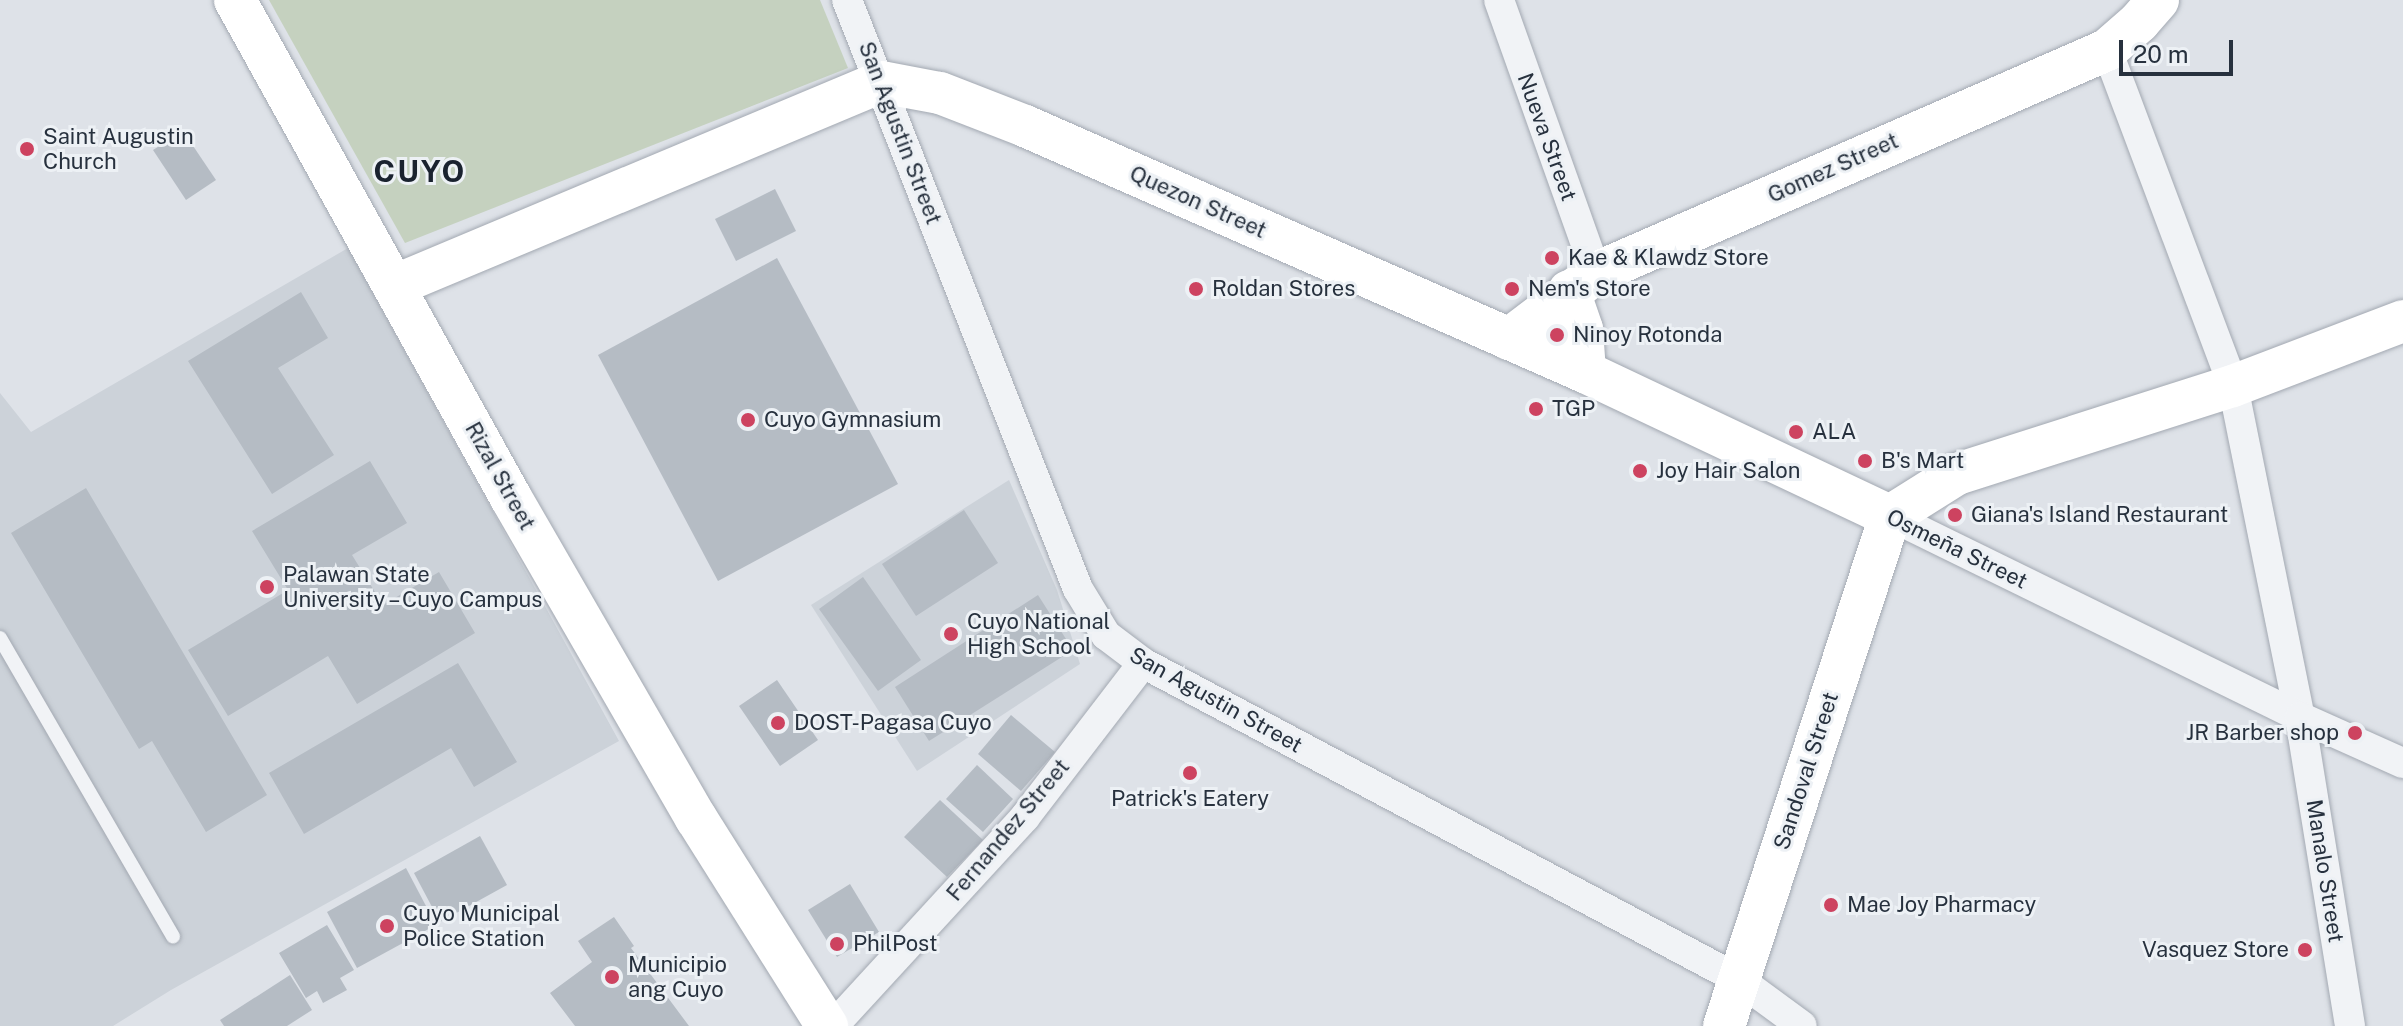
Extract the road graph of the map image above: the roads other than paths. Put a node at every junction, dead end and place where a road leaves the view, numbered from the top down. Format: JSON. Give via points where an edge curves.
{"nodes":[{"id":1,"x":235,"y":0,"type":"edge"},
{"id":2,"x":847,"y":0,"type":"edge"},
{"id":3,"x":1499,"y":0,"type":"edge"},
{"id":4,"x":2158,"y":0,"type":"edge"},
{"id":5,"x":2107,"y":50,"type":"junction"},
{"id":6,"x":881,"y":82,"type":"junction"},
{"id":7,"x":1583,"y":282,"type":"junction"},
{"id":8,"x":396,"y":285,"type":"junction"},
{"id":9,"x":2403,"y":321,"type":"edge"},
{"id":10,"x":1509,"y":339,"type":"junction"},
{"id":11,"x":1585,"y":372,"type":"junction"},
{"id":12,"x":2233,"y":386,"type":"junction"},
{"id":13,"x":1890,"y":516,"type":"junction"},
{"id":14,"x":0,"y":638,"type":"edge"},
{"id":15,"x":1143,"y":663,"type":"junction"},
{"id":16,"x":2300,"y":717,"type":"junction"},
{"id":17,"x":2403,"y":763,"type":"edge"},
{"id":18,"x":173,"y":937,"type":"dead end"},
{"id":19,"x":1738,"y":979,"type":"junction"},
{"id":20,"x":830,"y":1026,"type":"edge"},
{"id":21,"x":1724,"y":1026,"type":"edge"},
{"id":22,"x":1802,"y":1026,"type":"edge"},
{"id":23,"x":2350,"y":1026,"type":"edge"}],
"edges":[{"from":1,"to":8,"type":"main road","name":"Rizal Street"},
{"from":2,"to":6,"type":"street","name":"San Agustin Street"},
{"from":3,"to":7,"type":"street","name":"Nueva Street"},
{"from":4,"to":5,"type":"main road","name":"Gomez Street"},
{"from":5,"to":7,"type":"main road","name":"Gomez Street"},
{"from":5,"to":12,"type":"street"},
{"from":6,"to":8,"type":"main road"},
{"from":6,"to":10,"type":"main road","name":"Quezon Street","via":[[940,93],[1025,126]]},
{"from":6,"to":15,"type":"street","name":"San Agustin Street","via":[[1078,589],[1106,635]]},
{"from":7,"to":10,"type":"main road","name":"Gomez Street"},
{"from":7,"to":11,"type":"main road"},
{"from":8,"to":20,"type":"main road","name":"Rizal Street","via":[[681,793]]},
{"from":9,"to":12,"type":"main road"},
{"from":10,"to":11,"type":"main road","name":"Osmeña Street"},
{"from":11,"to":13,"type":"main road","name":"Osmeña Street"},
{"from":12,"to":13,"type":"main road","via":[[1957,474]]},
{"from":12,"to":16,"type":"street"},
{"from":13,"to":16,"type":"street","name":"Osmeña Street"},
{"from":13,"to":19,"type":"main road","name":"Sandoval Street"},
{"from":14,"to":18,"type":"lane"},
{"from":15,"to":19,"type":"street","name":"San Agustin Street"},
{"from":15,"to":20,"type":"street","name":"Fernandez Street","via":[[1025,817]]},
{"from":16,"to":17,"type":"street","name":"Osmeña Street"},
{"from":16,"to":23,"type":"street","name":"Manalo Street"},
{"from":19,"to":21,"type":"main road","name":"Sandoval Street"},
{"from":19,"to":22,"type":"street","name":"San Agustin Street"}]}
